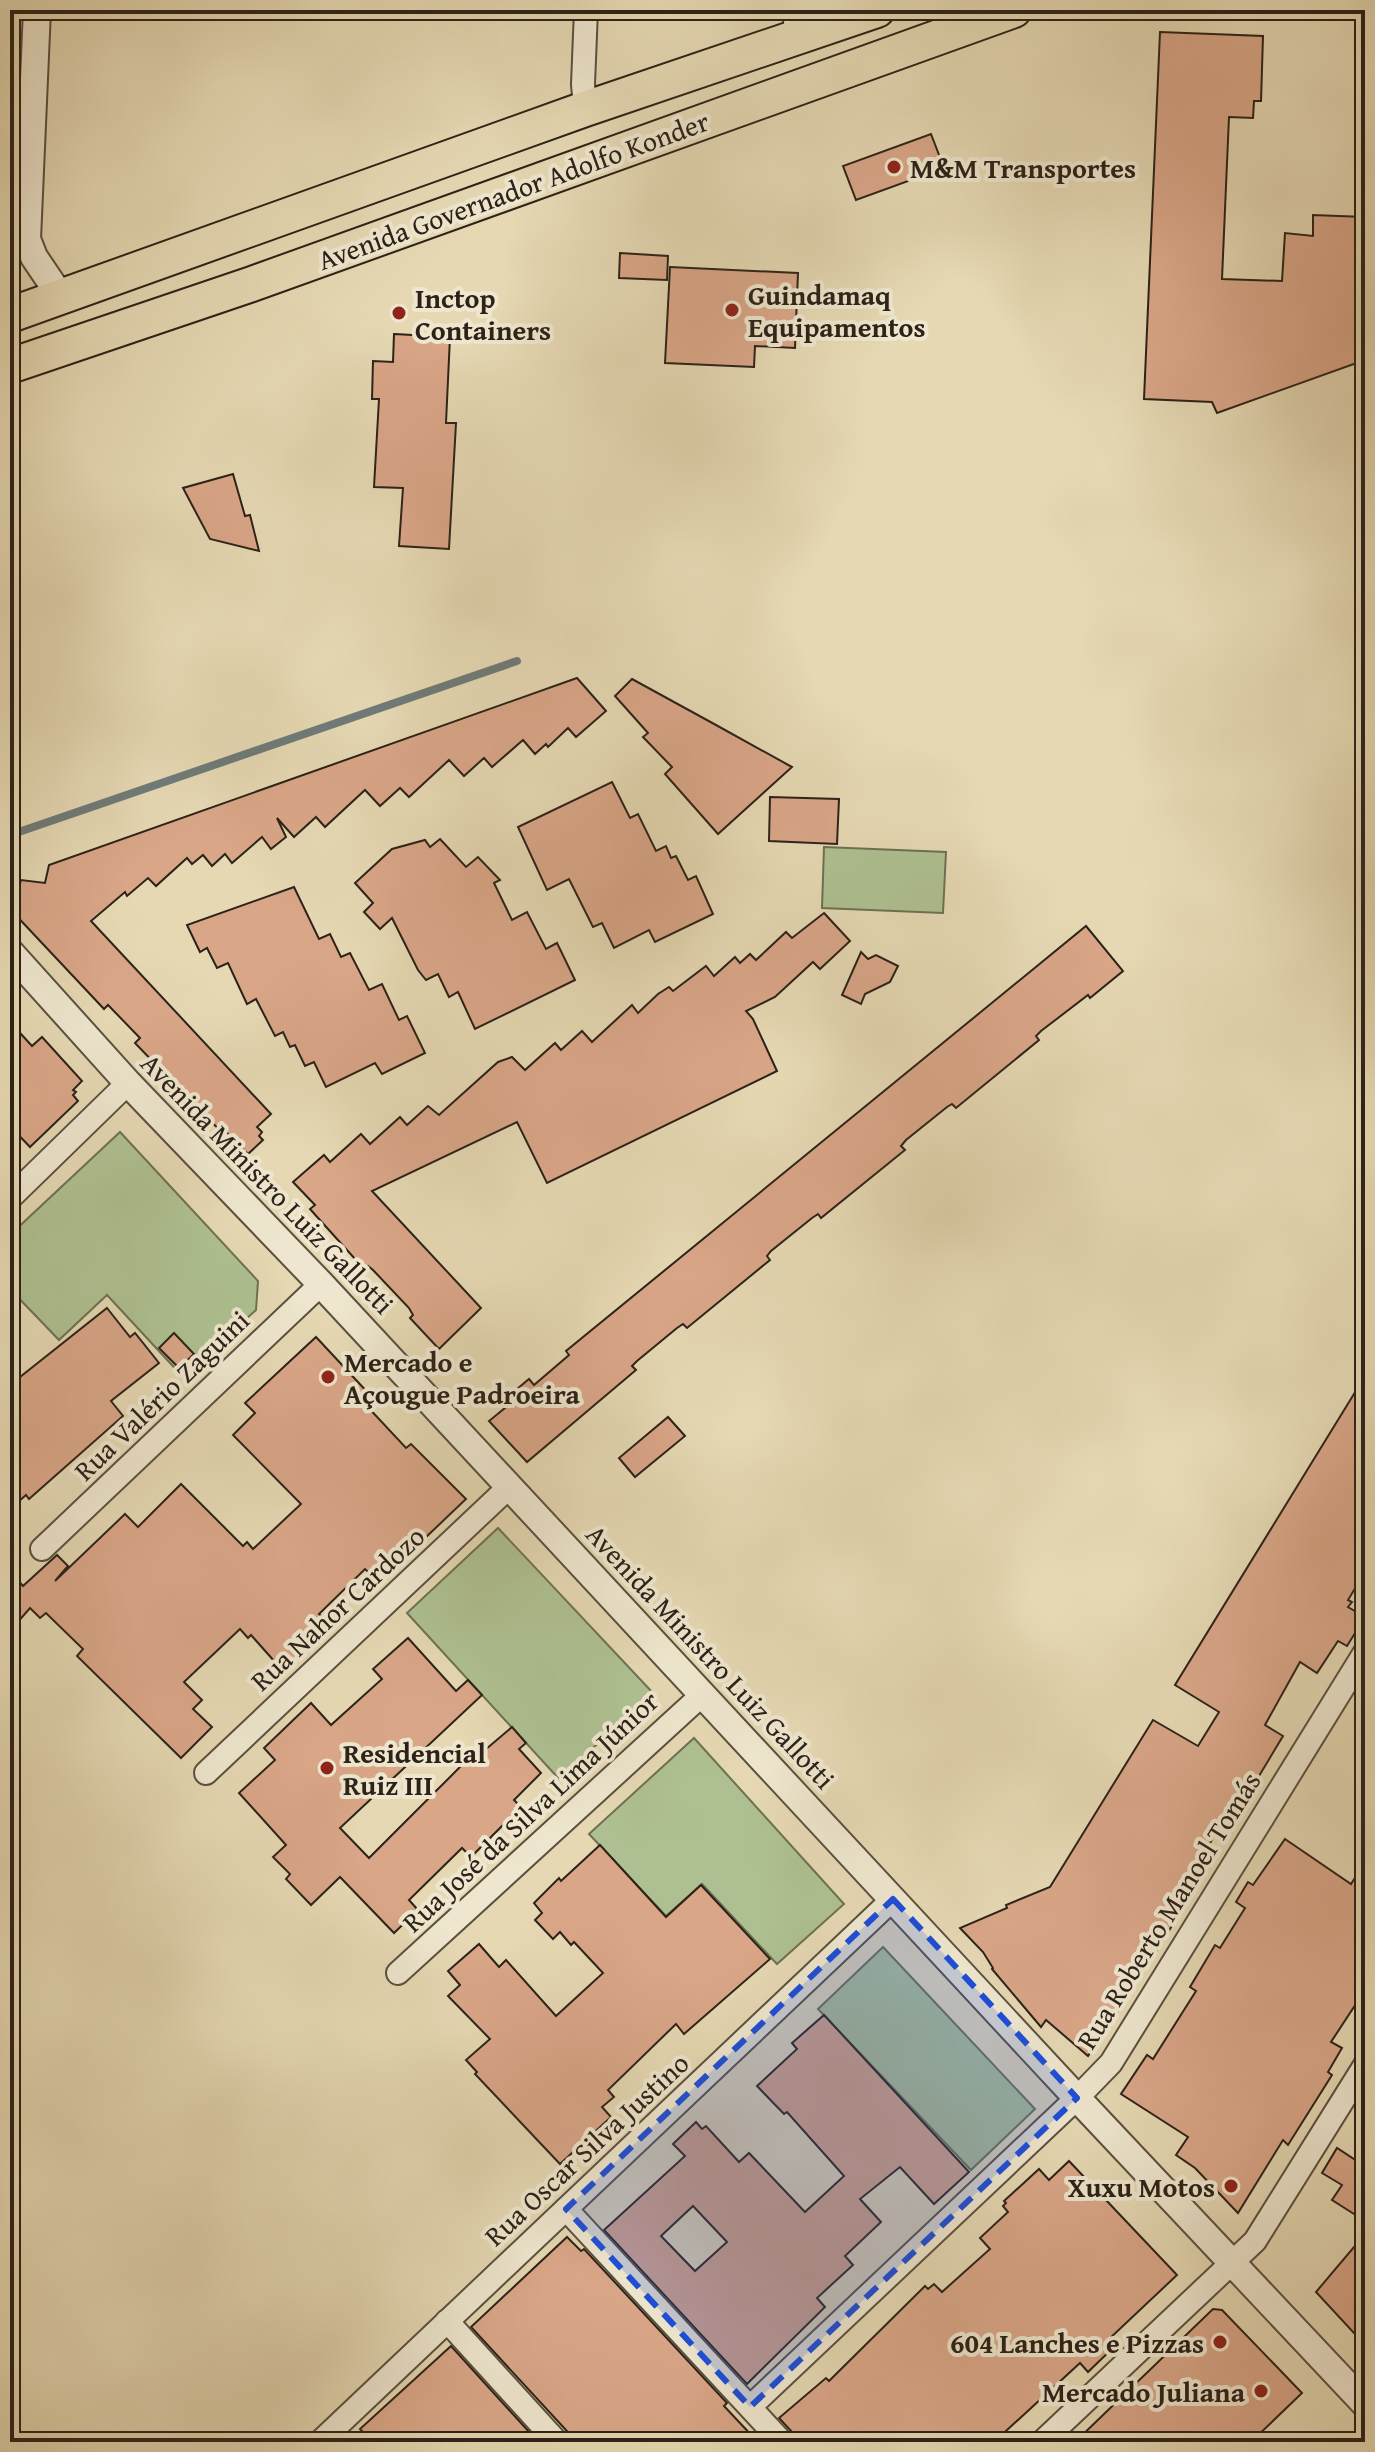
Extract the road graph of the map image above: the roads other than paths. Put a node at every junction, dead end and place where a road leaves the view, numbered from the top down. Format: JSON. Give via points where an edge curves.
{"nodes":[{"id":1,"x":37,"y":10,"type":"edge"},
{"id":2,"x":586,"y":10,"type":"edge"},
{"id":3,"x":877,"y":10,"type":"edge"},
{"id":4,"x":1014,"y":10,"type":"edge"},
{"id":5,"x":795,"y":25,"type":"edge"},
{"id":6,"x":585,"y":109,"type":"junction"},
{"id":7,"x":61,"y":297,"type":"junction"},
{"id":8,"x":10,"y":315,"type":"edge"},
{"id":9,"x":10,"y":366,"type":"edge"},
{"id":10,"x":10,"y":952,"type":"edge"},
{"id":11,"x":128,"y":1083,"type":"junction"},
{"id":12,"x":10,"y":1198,"type":"edge"},
{"id":13,"x":321,"y":1284,"type":"junction"},
{"id":14,"x":509,"y":1487,"type":"junction"},
{"id":15,"x":42,"y":1549,"type":"dead end"},
{"id":16,"x":1365,"y":1652,"type":"edge"},
{"id":17,"x":703,"y":1694,"type":"junction"},
{"id":18,"x":206,"y":1773,"type":"dead end"},
{"id":19,"x":893,"y":1899,"type":"junction"},
{"id":20,"x":398,"y":1973,"type":"dead end"},
{"id":21,"x":1365,"y":2065,"type":"edge"},
{"id":22,"x":1077,"y":2098,"type":"junction"},
{"id":23,"x":566,"y":2209,"type":"junction"},
{"id":24,"x":1232,"y":2261,"type":"junction"},
{"id":25,"x":447,"y":2321,"type":"junction"},
{"id":26,"x":1365,"y":2404,"type":"edge"},
{"id":27,"x":750,"y":2407,"type":"junction"},
{"id":28,"x":555,"y":2441,"type":"edge"},
{"id":29,"x":320,"y":2442,"type":"edge"},
{"id":30,"x":782,"y":2442,"type":"edge"},
{"id":31,"x":1042,"y":2442,"type":"edge"}],
"edges":[{"from":1,"to":7,"type":"street","via":[[27,239]]},
{"from":2,"to":6,"type":"street"},
{"from":3,"to":5,"type":"main road","name":"Avenida Governador Adolfo Konder"},
{"from":4,"to":9,"type":"main road","name":"Avenida Governador Adolfo Konder"},
{"from":5,"to":6,"type":"main road","name":"Avenida Governador Adolfo Konder"},
{"from":6,"to":7,"type":"main road","name":"Avenida Governador Adolfo Konder"},
{"from":7,"to":8,"type":"main road","name":"Avenida Governador Adolfo Konder"},
{"from":10,"to":11,"type":"street","name":"Avenida Ministro Luiz Gallotti"},
{"from":11,"to":12,"type":"street"},
{"from":11,"to":13,"type":"street","name":"Avenida Ministro Luiz Gallotti"},
{"from":13,"to":14,"type":"street","name":"Avenida Ministro Luiz Gallotti"},
{"from":13,"to":15,"type":"street","name":"Rua Valério Zaguini"},
{"from":14,"to":17,"type":"street","name":"Avenida Ministro Luiz Gallotti"},
{"from":14,"to":18,"type":"street","name":"Rua Nahor Cardozo"},
{"from":16,"to":22,"type":"street","name":"Rua Roberto Manoel Tomás","via":[[1111,2063]]},
{"from":17,"to":19,"type":"street","name":"Avenida Ministro Luiz Gallotti"},
{"from":17,"to":20,"type":"street","name":"Rua José da Silva Lima Júnior"},
{"from":19,"to":22,"type":"street","name":"Avenida Ministro Luiz Gallotti"},
{"from":19,"to":23,"type":"street","name":"Rua Oscar Silva Justino"},
{"from":21,"to":24,"type":"street","via":[[1255,2241]]},
{"from":22,"to":24,"type":"street","name":"Avenida Ministro Luiz Gallotti"},
{"from":22,"to":27,"type":"street","name":"Rua Roberto Manoel Tomás"},
{"from":23,"to":25,"type":"street","name":"Rua Oscar Silva Justino"},
{"from":23,"to":27,"type":"street"},
{"from":24,"to":26,"type":"street","name":"Avenida Ministro Luiz Gallotti"},
{"from":24,"to":31,"type":"street"},
{"from":25,"to":28,"type":"street"},
{"from":25,"to":29,"type":"street","name":"Rua Oscar Silva Justino"},
{"from":27,"to":30,"type":"street"}]}
